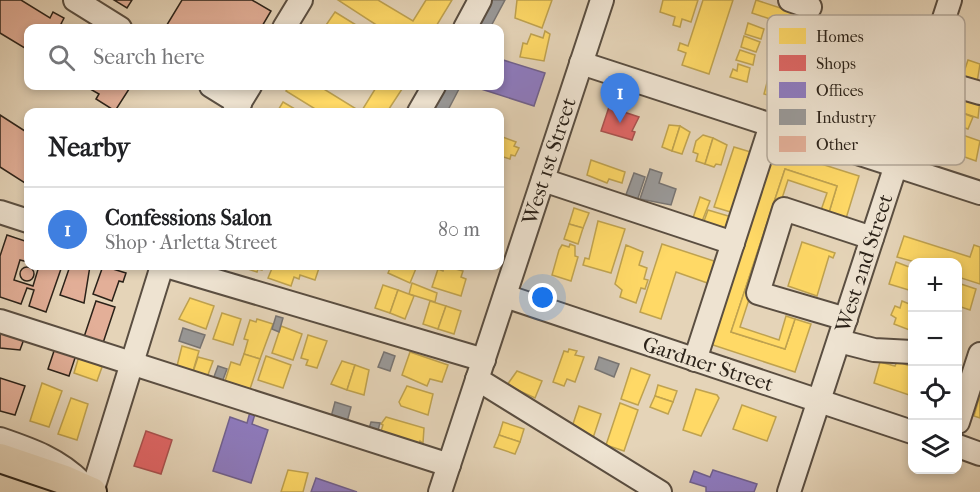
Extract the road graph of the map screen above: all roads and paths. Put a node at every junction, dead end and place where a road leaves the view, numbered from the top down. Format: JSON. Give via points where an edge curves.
{"nodes":[{"id":1,"x":75,"y":0,"type":"edge"},
{"id":2,"x":301,"y":0,"type":"edge"},
{"id":3,"x":480,"y":0,"type":"edge"},
{"id":4,"x":602,"y":0,"type":"edge"},
{"id":5,"x":950,"y":0,"type":"edge"},
{"id":6,"x":945,"y":15,"type":"edge"},
{"id":7,"x":114,"y":24,"type":"edge"},
{"id":8,"x":286,"y":24,"type":"edge"},
{"id":9,"x":467,"y":24,"type":"edge"},
{"id":10,"x":581,"y":63,"type":"junction"},
{"id":11,"x":965,"y":89,"type":"edge"},
{"id":12,"x":220,"y":90,"type":"edge"},
{"id":13,"x":432,"y":90,"type":"edge"},
{"id":14,"x":980,"y":93,"type":"edge"},
{"id":15,"x":241,"y":100,"type":"edge"},
{"id":16,"x":421,"y":108,"type":"edge"},
{"id":17,"x":767,"y":124,"type":"edge"},
{"id":18,"x":767,"y":137,"type":"edge"},
{"id":19,"x":893,"y":165,"type":"edge"},
{"id":20,"x":896,"y":166,"type":"junction"},
{"id":21,"x":543,"y":180,"type":"junction"},
{"id":22,"x":980,"y":193,"type":"edge"},
{"id":23,"x":0,"y":212,"type":"edge"},
{"id":24,"x":24,"y":220,"type":"edge"},
{"id":25,"x":872,"y":238,"type":"junction"},
{"id":26,"x":733,"y":243,"type":"junction"},
{"id":27,"x":163,"y":270,"type":"edge"},
{"id":28,"x":176,"y":270,"type":"edge"},
{"id":29,"x":505,"y":296,"type":"junction"},
{"id":30,"x":846,"y":319,"type":"junction"},
{"id":31,"x":0,"y":321,"type":"edge"},
{"id":32,"x":839,"y":340,"type":"junction"},
{"id":33,"x":908,"y":352,"type":"edge"},
{"id":34,"x":980,"y":354,"type":"edge"},
{"id":35,"x":695,"y":360,"type":"junction"},
{"id":36,"x":130,"y":362,"type":"junction"},
{"id":37,"x":480,"y":369,"type":"junction"},
{"id":38,"x":819,"y":401,"type":"junction"},
{"id":39,"x":958,"y":420,"type":"edge"},
{"id":40,"x":908,"y":431,"type":"edge"},
{"id":41,"x":0,"y":439,"type":"edge"},
{"id":42,"x":962,"y":448,"type":"edge"},
{"id":43,"x":980,"y":454,"type":"edge"},
{"id":44,"x":0,"y":458,"type":"edge"},
{"id":45,"x":449,"y":465,"type":"junction"},
{"id":46,"x":0,"y":475,"type":"edge"},
{"id":47,"x":54,"y":492,"type":"edge"},
{"id":48,"x":92,"y":492,"type":"edge"},
{"id":49,"x":440,"y":492,"type":"edge"},
{"id":50,"x":660,"y":492,"type":"edge"},
{"id":51,"x":789,"y":492,"type":"edge"}],
"edges":[{"from":1,"to":7,"type":"street"},
{"from":2,"to":8,"type":"street"},
{"from":3,"to":9,"type":"street"},
{"from":4,"to":10,"type":"street","name":"West 1st Street"},
{"from":5,"to":6,"type":"street","name":"West 2nd Street"},
{"from":10,"to":17,"type":"street"},
{"from":10,"to":21,"type":"street","name":"West 1st Street"},
{"from":11,"to":14,"type":"street"},
{"from":12,"to":15,"type":"street"},
{"from":13,"to":16,"type":"street"},
{"from":18,"to":26,"type":"street"},
{"from":19,"to":20,"type":"street"},
{"from":20,"to":22,"type":"street"},
{"from":20,"to":25,"type":"street","name":"West 2nd Street"},
{"from":21,"to":26,"type":"street"},
{"from":21,"to":29,"type":"street","name":"West 1st Street"},
{"from":23,"to":24,"type":"street"},
{"from":25,"to":30,"type":"street","name":"West 2nd Street"},
{"from":25,"to":30,"type":"street","via":[[784,209],[758,292]]},
{"from":26,"to":35,"type":"street"},
{"from":27,"to":36,"type":"street"},
{"from":28,"to":37,"type":"street"},
{"from":29,"to":35,"type":"street","name":"Gardner Street"},
{"from":29,"to":37,"type":"street","name":"West 1st Street"},
{"from":30,"to":32,"type":"street","name":"West 2nd Street"},
{"from":31,"to":36,"type":"street"},
{"from":32,"to":33,"type":"street","via":[[874,350]]},
{"from":32,"to":38,"type":"street","name":"West 2nd Street"},
{"from":34,"to":39,"type":"street"},
{"from":35,"to":38,"type":"street","name":"Gardner Street"},
{"from":36,"to":45,"type":"street"},
{"from":36,"to":48,"type":"street"},
{"from":37,"to":45,"type":"street","name":"West 1st Street"},
{"from":37,"to":50,"type":"street"},
{"from":38,"to":40,"type":"street","name":"Gardner Street"},
{"from":38,"to":51,"type":"street","name":"West 2nd Street"},
{"from":41,"to":48,"type":"street","via":[[58,462]]},
{"from":42,"to":43,"type":"street"},
{"from":44,"to":48,"type":"main road"},
{"from":45,"to":49,"type":"street","name":"West 1st Street"},
{"from":46,"to":47,"type":"main road"}]}
